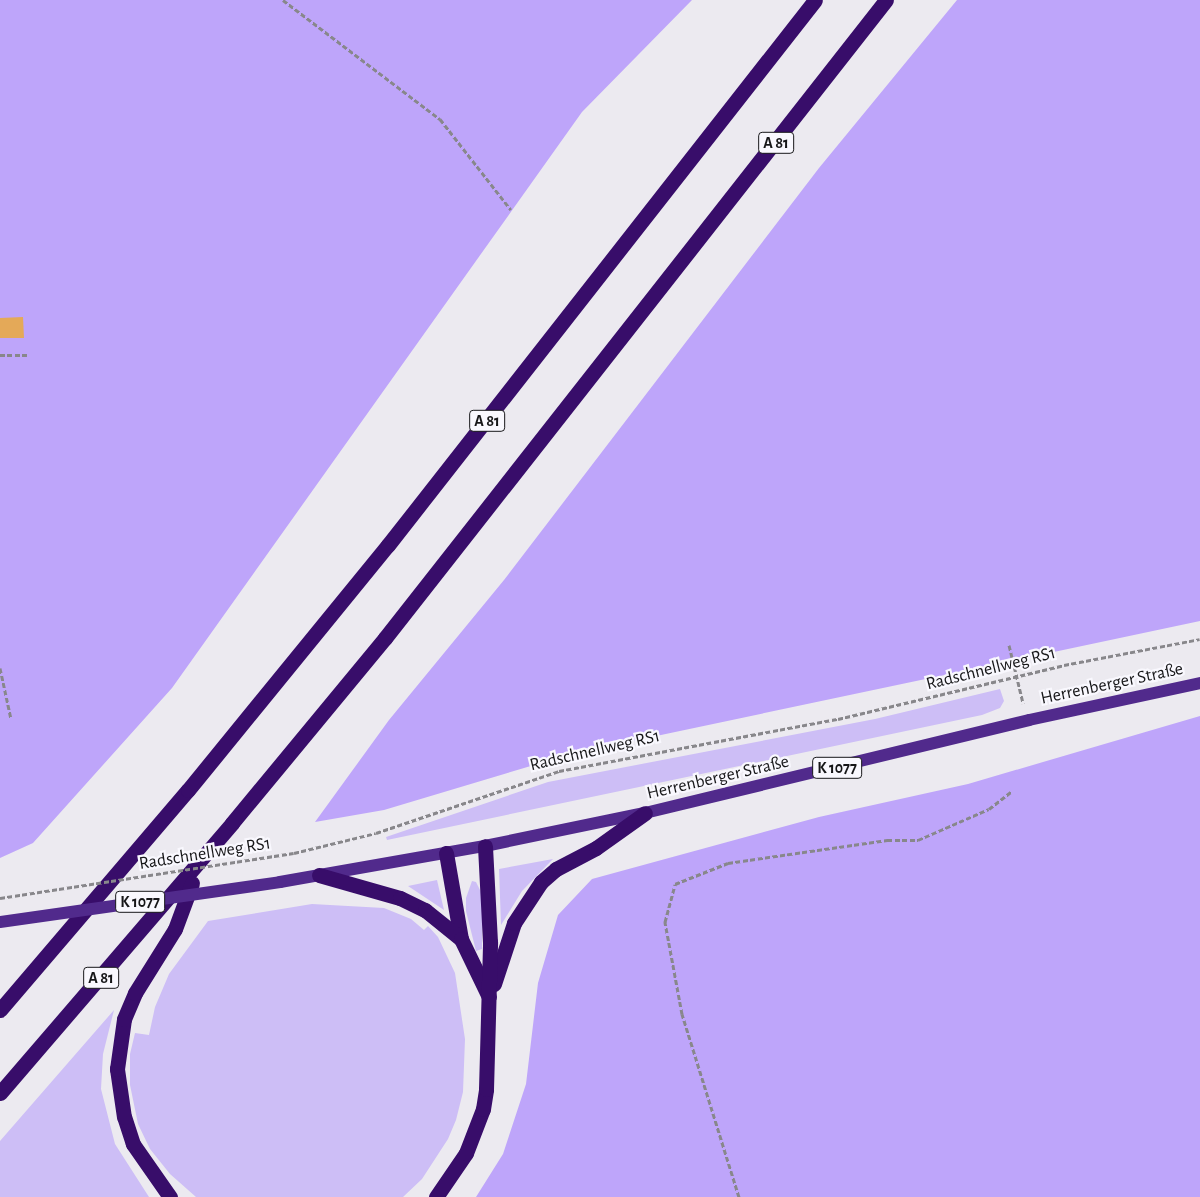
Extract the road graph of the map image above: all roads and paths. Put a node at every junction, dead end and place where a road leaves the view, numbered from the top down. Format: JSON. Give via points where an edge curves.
{"nodes":[{"id":1,"x":283,"y":0,"type":"edge"},
{"id":2,"x":815,"y":0,"type":"edge"},
{"id":3,"x":886,"y":0,"type":"edge"},
{"id":4,"x":511,"y":210,"type":"dead end"},
{"id":5,"x":0,"y":355,"type":"edge"},
{"id":6,"x":29,"y":355,"type":"dead end"},
{"id":7,"x":1200,"y":639,"type":"edge"},
{"id":8,"x":1009,"y":645,"type":"dead end"},
{"id":9,"x":0,"y":668,"type":"edge"},
{"id":10,"x":1015,"y":677,"type":"junction"},
{"id":11,"x":1200,"y":683,"type":"edge"},
{"id":12,"x":11,"y":719,"type":"dead end"},
{"id":13,"x":1028,"y":720,"type":"junction"},
{"id":14,"x":1011,"y":792,"type":"dead end"},
{"id":15,"x":645,"y":813,"type":"junction"},
{"id":16,"x":485,"y":846,"type":"junction"},
{"id":17,"x":446,"y":853,"type":"junction"},
{"id":18,"x":200,"y":860,"type":"junction"},
{"id":19,"x":319,"y":875,"type":"junction"},
{"id":20,"x":0,"y":898,"type":"edge"},
{"id":21,"x":0,"y":922,"type":"edge"},
{"id":22,"x":461,"y":939,"type":"junction"},
{"id":23,"x":490,"y":997,"type":"junction"},
{"id":24,"x":0,"y":1010,"type":"edge"},
{"id":25,"x":0,"y":1093,"type":"edge"},
{"id":26,"x":170,"y":1197,"type":"edge"},
{"id":27,"x":436,"y":1197,"type":"edge"},
{"id":28,"x":740,"y":1197,"type":"edge"}],
"edges":[{"from":1,"to":4,"type":"path","via":[[440,119]]},
{"from":2,"to":24,"type":"highway","number":"A 81","via":[[377,560],[182,798]]},
{"from":3,"to":18,"type":"highway","number":"A 81","via":[[422,593]]},
{"from":5,"to":6,"type":"path"},
{"from":7,"to":10,"type":"path","name":"Radschnellweg RS1"},
{"from":8,"to":10,"type":"path"},
{"from":9,"to":12,"type":"path"},
{"from":10,"to":13,"type":"path"},
{"from":10,"to":20,"type":"path","name":"Radschnellweg RS1","bridge":true,"via":[[838,719],[639,754],[559,772],[376,833],[294,853]]},
{"from":11,"to":13,"type":"main road","name":"Herrenberger Straße","number":"K 1077"},
{"from":13,"to":15,"type":"main road","name":"Herrenberger Straße","number":"K 1077"},
{"from":14,"to":28,"type":"path","via":[[989,809],[918,840],[887,840],[728,863],[675,884],[665,922],[682,1014]]},
{"from":15,"to":16,"type":"main road","name":"Herrenberger Straße","number":"K 1077"},
{"from":15,"to":23,"type":"highway","via":[[596,848],[556,869],[541,882],[514,923]]},
{"from":16,"to":17,"type":"main road","name":"Herrenberger Straße","number":"K 1077"},
{"from":16,"to":23,"type":"highway","via":[[489,890]]},
{"from":17,"to":19,"type":"main road","number":"K 1077"},
{"from":17,"to":22,"type":"highway"},
{"from":18,"to":25,"type":"highway","number":"A 81"},
{"from":18,"to":26,"type":"highway","number":"A 81","via":[[175,928],[135,993],[124,1019],[117,1069],[124,1117],[133,1144]]},
{"from":19,"to":21,"type":"main road","number":"K 1077","bridge":true},
{"from":19,"to":22,"type":"highway","via":[[400,898],[425,910]]},
{"from":22,"to":23,"type":"highway"},
{"from":23,"to":27,"type":"highway","via":[[489,1061],[483,1109],[466,1153]]}]}
